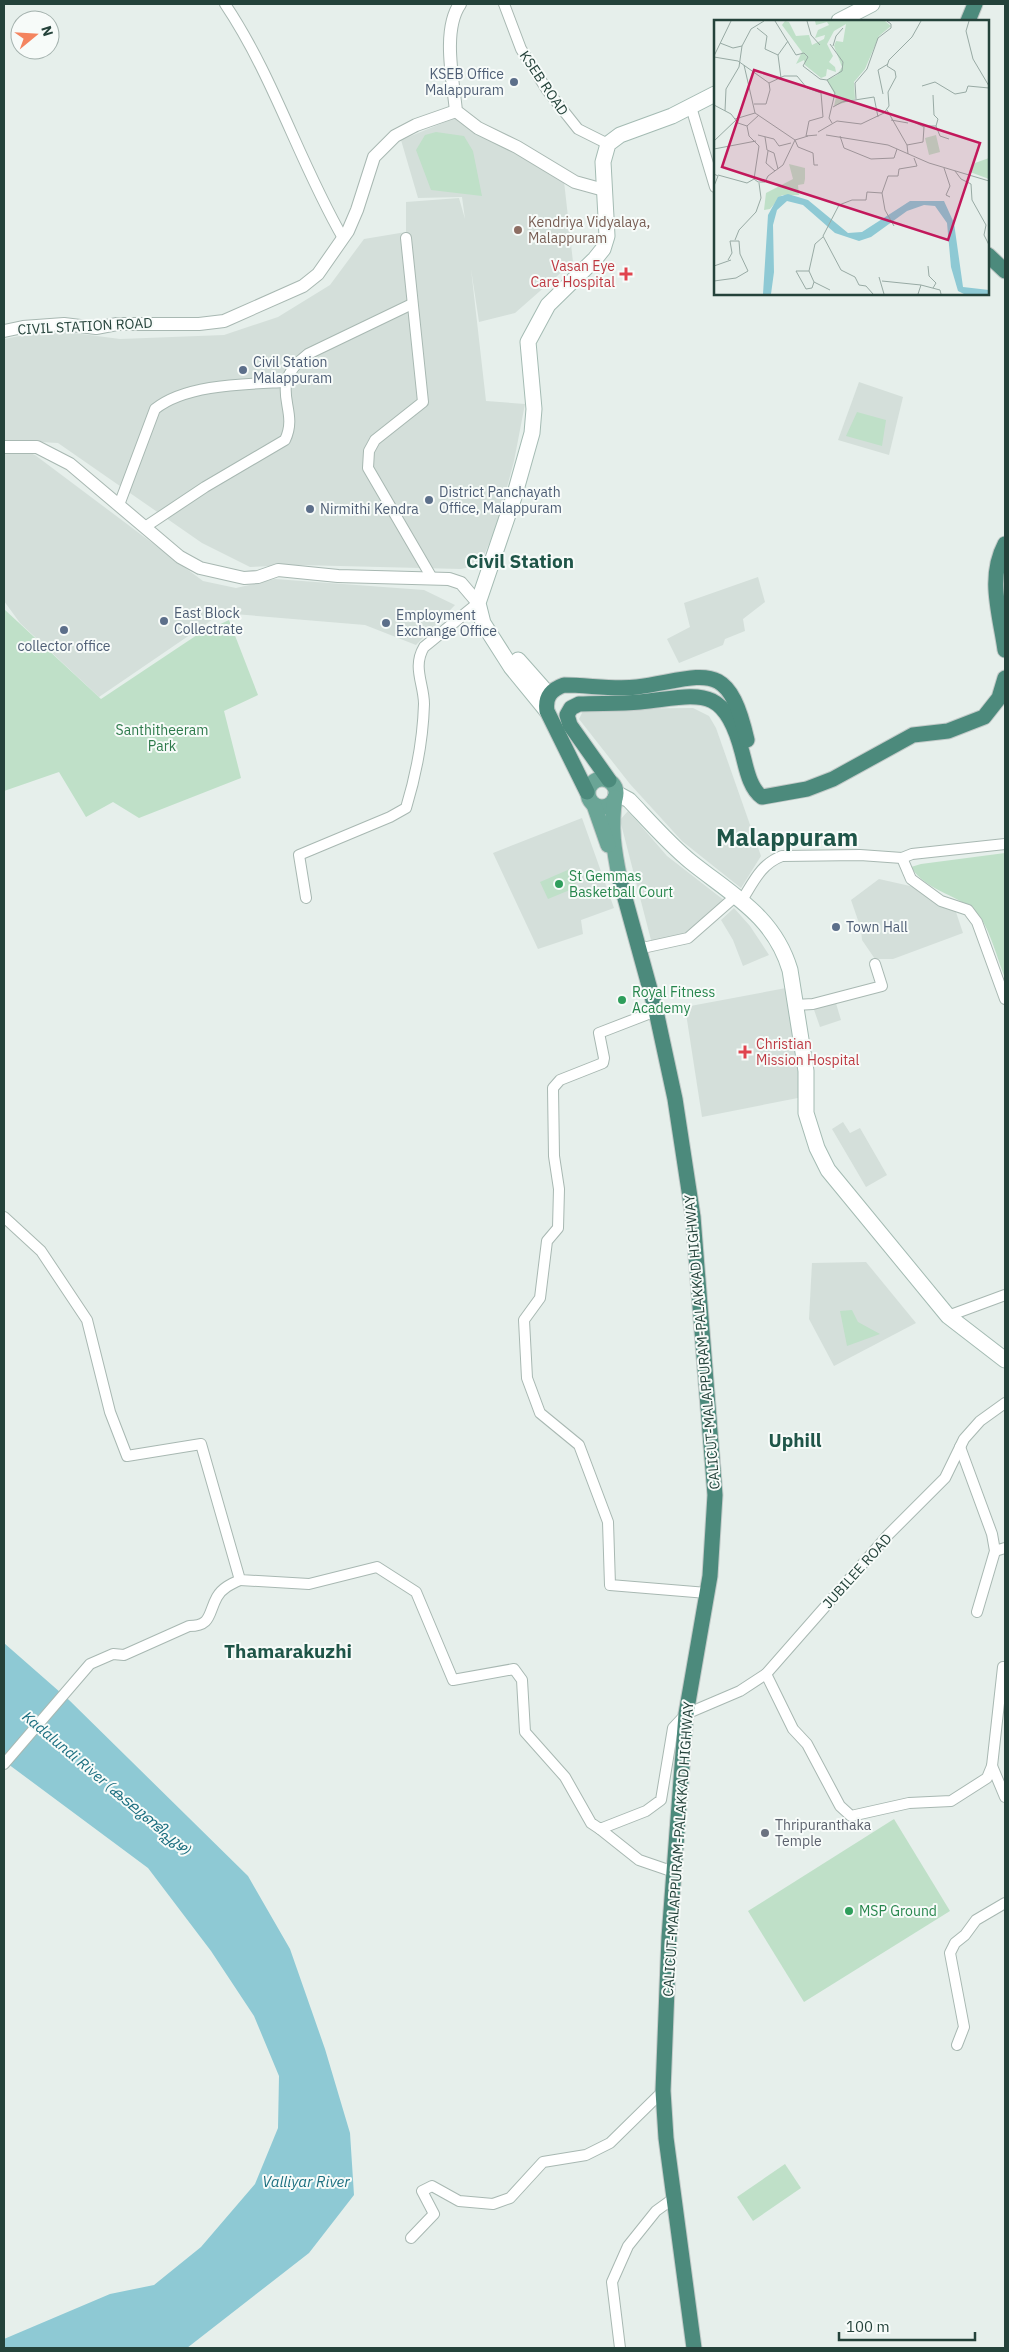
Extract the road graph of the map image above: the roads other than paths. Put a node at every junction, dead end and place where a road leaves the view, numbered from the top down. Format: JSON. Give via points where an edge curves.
{"nodes":[{"id":1,"x":225,"y":4,"type":"edge"},
{"id":2,"x":460,"y":4,"type":"edge"},
{"id":3,"x":504,"y":4,"type":"edge"},
{"id":4,"x":872,"y":4,"type":"edge"},
{"id":5,"x":975,"y":4,"type":"edge"},
{"id":6,"x":841,"y":20,"type":"edge"},
{"id":7,"x":968,"y":20,"type":"edge"},
{"id":8,"x":714,"y":95,"type":"edge"},
{"id":9,"x":690,"y":107,"type":"junction"},
{"id":10,"x":456,"y":111,"type":"junction"},
{"id":11,"x":608,"y":144,"type":"junction"},
{"id":12,"x":714,"y":184,"type":"edge"},
{"id":13,"x":604,"y":190,"type":"junction"},
{"id":14,"x":343,"y":238,"type":"junction"},
{"id":15,"x":406,"y":238,"type":"dead end"},
{"id":16,"x":989,"y":256,"type":"edge"},
{"id":17,"x":1005,"y":271,"type":"edge"},
{"id":18,"x":412,"y":304,"type":"junction"},
{"id":19,"x":4,"y":331,"type":"edge"},
{"id":20,"x":285,"y":382,"type":"junction"},
{"id":21,"x":4,"y":447,"type":"edge"},
{"id":22,"x":120,"y":505,"type":"junction"},
{"id":23,"x":144,"y":526,"type":"junction"},
{"id":24,"x":1005,"y":544,"type":"edge"},
{"id":25,"x":432,"y":578,"type":"junction"},
{"id":26,"x":478,"y":603,"type":"junction"},
{"id":27,"x":494,"y":639,"type":"junction"},
{"id":28,"x":1005,"y":650,"type":"edge"},
{"id":29,"x":1005,"y":678,"type":"edge"},
{"id":30,"x":549,"y":695,"type":"junction"},
{"id":31,"x":547,"y":712,"type":"junction"},
{"id":32,"x":614,"y":791,"type":"junction"},
{"id":33,"x":776,"y":794,"type":"junction"},
{"id":34,"x":591,"y":798,"type":"junction"},
{"id":35,"x":1005,"y":844,"type":"edge"},
{"id":36,"x":902,"y":858,"type":"junction"},
{"id":37,"x":620,"y":880,"type":"junction"},
{"id":38,"x":740,"y":897,"type":"junction"},
{"id":39,"x":306,"y":898,"type":"dead end"},
{"id":40,"x":638,"y":948,"type":"junction"},
{"id":41,"x":875,"y":964,"type":"dead end"},
{"id":42,"x":1005,"y":999,"type":"edge"},
{"id":43,"x":796,"y":1005,"type":"junction"},
{"id":44,"x":656,"y":1011,"type":"junction"},
{"id":45,"x":4,"y":1217,"type":"edge"},
{"id":46,"x":1005,"y":1295,"type":"edge"},
{"id":47,"x":948,"y":1316,"type":"junction"},
{"id":48,"x":1005,"y":1360,"type":"edge"},
{"id":49,"x":1005,"y":1403,"type":"edge"},
{"id":50,"x":960,"y":1447,"type":"junction"},
{"id":51,"x":1000,"y":1550,"type":"edge"},
{"id":52,"x":240,"y":1580,"type":"junction"},
{"id":53,"x":707,"y":1592,"type":"junction"},
{"id":54,"x":977,"y":1612,"type":"dead end"},
{"id":55,"x":1004,"y":1667,"type":"dead end"},
{"id":56,"x":766,"y":1674,"type":"junction"},
{"id":57,"x":686,"y":1714,"type":"junction"},
{"id":58,"x":4,"y":1764,"type":"edge"},
{"id":59,"x":992,"y":1766,"type":"junction"},
{"id":60,"x":1005,"y":1798,"type":"edge"},
{"id":61,"x":600,"y":1829,"type":"junction"},
{"id":62,"x":674,"y":1872,"type":"junction"},
{"id":63,"x":1005,"y":1903,"type":"edge"},
{"id":64,"x":957,"y":2045,"type":"dead end"},
{"id":65,"x":663,"y":2091,"type":"junction"},
{"id":66,"x":674,"y":2198,"type":"junction"},
{"id":67,"x":411,"y":2238,"type":"dead end"},
{"id":68,"x":620,"y":2348,"type":"edge"},
{"id":69,"x":694,"y":2348,"type":"edge"}],
"edges":[{"from":1,"to":14,"type":"street","via":[[262,64],[320,195]]},
{"from":2,"to":10,"type":"street","via":[[450,35]]},
{"from":3,"to":11,"type":"street","name":"KSEB ROAD","via":[[520,50],[547,90],[578,129]]},
{"from":4,"to":6,"type":"main road"},
{"from":5,"to":7,"type":"highway"},
{"from":8,"to":9,"type":"main road"},
{"from":9,"to":11,"type":"main road","via":[[620,135]]},
{"from":9,"to":12,"type":"street"},
{"from":10,"to":13,"type":"street","via":[[478,128],[575,182]]},
{"from":10,"to":14,"type":"street","name":"CIVIL STATION ROAD","via":[[395,136],[374,157],[357,210]]},
{"from":11,"to":13,"type":"main road","via":[[603,162]]},
{"from":13,"to":26,"type":"main road","via":[[607,236],[603,249],[548,305],[528,342],[534,409],[532,434]]},
{"from":14,"to":19,"type":"street","name":"CIVIL STATION ROAD","via":[[318,274],[303,286],[224,321],[117,324],[96,328],[64,324]]},
{"from":15,"to":18,"type":"street"},
{"from":16,"to":17,"type":"highway"},
{"from":18,"to":20,"type":"street","via":[[308,354],[294,364]]},
{"from":18,"to":25,"type":"street","via":[[423,402],[375,440],[369,451],[368,468]]},
{"from":20,"to":22,"type":"street","via":[[198,391],[167,400],[155,409]]},
{"from":20,"to":23,"type":"street","via":[[290,430],[285,440]]},
{"from":21,"to":22,"type":"street","via":[[37,447],[54,455]]},
{"from":22,"to":23,"type":"street"},
{"from":23,"to":25,"type":"street","via":[[200,568],[244,578],[278,570],[338,576]]},
{"from":24,"to":28,"type":"highway","via":[[995,573]]},
{"from":25,"to":26,"type":"street","via":[[461,582]]},
{"from":26,"to":27,"type":"main road","via":[[483,623]]},
{"from":26,"to":39,"type":"street","via":[[419,655],[424,702],[415,773],[406,808],[299,855]]},
{"from":27,"to":30,"type":"main road"},
{"from":27,"to":31,"type":"main road","via":[[511,667]]},
{"from":29,"to":33,"type":"highway","via":[[999,698],[984,717],[948,731],[913,735],[832,779],[807,789]]},
{"from":30,"to":31,"type":"highway"},
{"from":30,"to":33,"type":"highway","via":[[564,685],[636,687],[696,677],[712,679],[726,686],[736,702],[762,789]]},
{"from":31,"to":34,"type":"highway","name":"CALICUT-MALAPPURAM-PALAKKAD HIGHWAY"},
{"from":32,"to":33,"type":"highway","via":[[570,725],[567,715],[571,708],[579,704],[639,702],[685,695],[700,696],[718,703],[738,735],[757,794],[762,797]]},
{"from":32,"to":34,"type":"main road","via":[[606,806]]},
{"from":32,"to":34,"type":"main road","via":[[595,780],[588,787]]},
{"from":32,"to":37,"type":"main road","name":"CALICUT-MALAPPURAM-PALAKKAD HIGHWAY","via":[[612,838]]},
{"from":32,"to":38,"type":"main road","via":[[629,800],[692,862]]},
{"from":34,"to":37,"type":"main road","name":"CALICUT-MALAPPURAM-PALAKKAD HIGHWAY"},
{"from":35,"to":36,"type":"street","via":[[912,854]]},
{"from":36,"to":38,"type":"street","via":[[782,856],[760,869]]},
{"from":36,"to":42,"type":"street","via":[[911,879],[941,901],[968,910],[977,922]]},
{"from":37,"to":40,"type":"highway","name":"CALICUT-MALAPPURAM-PALAKKAD HIGHWAY"},
{"from":38,"to":40,"type":"street","via":[[688,938]]},
{"from":38,"to":43,"type":"main road","via":[[764,922],[786,958]]},
{"from":40,"to":44,"type":"highway","name":"CALICUT-MALAPPURAM-PALAKKAD HIGHWAY"},
{"from":41,"to":43,"type":"street","via":[[882,986],[813,1004]]},
{"from":43,"to":47,"type":"main road","via":[[806,1071],[806,1113],[817,1148],[828,1170]]},
{"from":44,"to":53,"type":"highway","name":"CALICUT-MALAPPURAM-PALAKKAD HIGHWAY","via":[[675,1099],[693,1217],[706,1353],[715,1495]]},
{"from":44,"to":53,"type":"street","via":[[599,1033],[603,1063],[560,1080],[553,1088],[558,1228],[547,1241],[540,1298],[524,1320],[527,1378],[540,1413],[579,1445],[608,1522],[610,1586]]},
{"from":45,"to":52,"type":"street","via":[[41,1252],[86,1320],[110,1412],[127,1456],[201,1444]]},
{"from":46,"to":47,"type":"street"},
{"from":47,"to":48,"type":"main road"},
{"from":49,"to":50,"type":"street","name":"JUBILEE ROAD","via":[[980,1420]]},
{"from":50,"to":51,"type":"street"},
{"from":50,"to":56,"type":"street","name":"JUBILEE ROAD","via":[[946,1478],[888,1535]]},
{"from":51,"to":54,"type":"street"},
{"from":52,"to":58,"type":"street","via":[[217,1596],[208,1620],[199,1626],[189,1626],[124,1654],[113,1654],[90,1664]]},
{"from":52,"to":61,"type":"street","via":[[309,1584],[376,1567],[416,1592],[453,1680],[514,1669],[522,1680],[525,1732],[565,1777],[591,1823]]},
{"from":53,"to":57,"type":"highway","name":"CALICUT-MALAPPURAM-PALAKKAD HIGHWAY"},
{"from":55,"to":59,"type":"street"},
{"from":56,"to":57,"type":"street","name":"JUBILEE ROAD","via":[[740,1691]]},
{"from":56,"to":59,"type":"street","via":[[793,1729],[807,1744],[840,1806],[851,1816],[909,1803],[951,1801],[987,1778]]},
{"from":57,"to":61,"type":"street","via":[[673,1728],[661,1800],[646,1810]]},
{"from":57,"to":62,"type":"highway","name":"CALICUT-MALAPPURAM-PALAKKAD HIGHWAY"},
{"from":59,"to":60,"type":"street"},
{"from":61,"to":62,"type":"street","via":[[639,1860]]},
{"from":62,"to":65,"type":"highway","name":"CALICUT-MALAPPURAM-PALAKKAD HIGHWAY"},
{"from":63,"to":64,"type":"street","via":[[976,1920],[950,1953],[964,2027]]},
{"from":65,"to":66,"type":"highway","name":"CALICUT-MALAPPURAM-PALAKKAD HIGHWAY"},
{"from":65,"to":67,"type":"street","via":[[610,2143],[586,2155],[543,2162],[510,2198],[493,2204],[459,2201],[432,2186],[422,2191],[434,2214]]},
{"from":66,"to":68,"type":"street","via":[[656,2211],[628,2246],[612,2282]]},
{"from":66,"to":69,"type":"highway","name":"CALICUT-MALAPPURAM-PALAKKAD HIGHWAY"}]}
